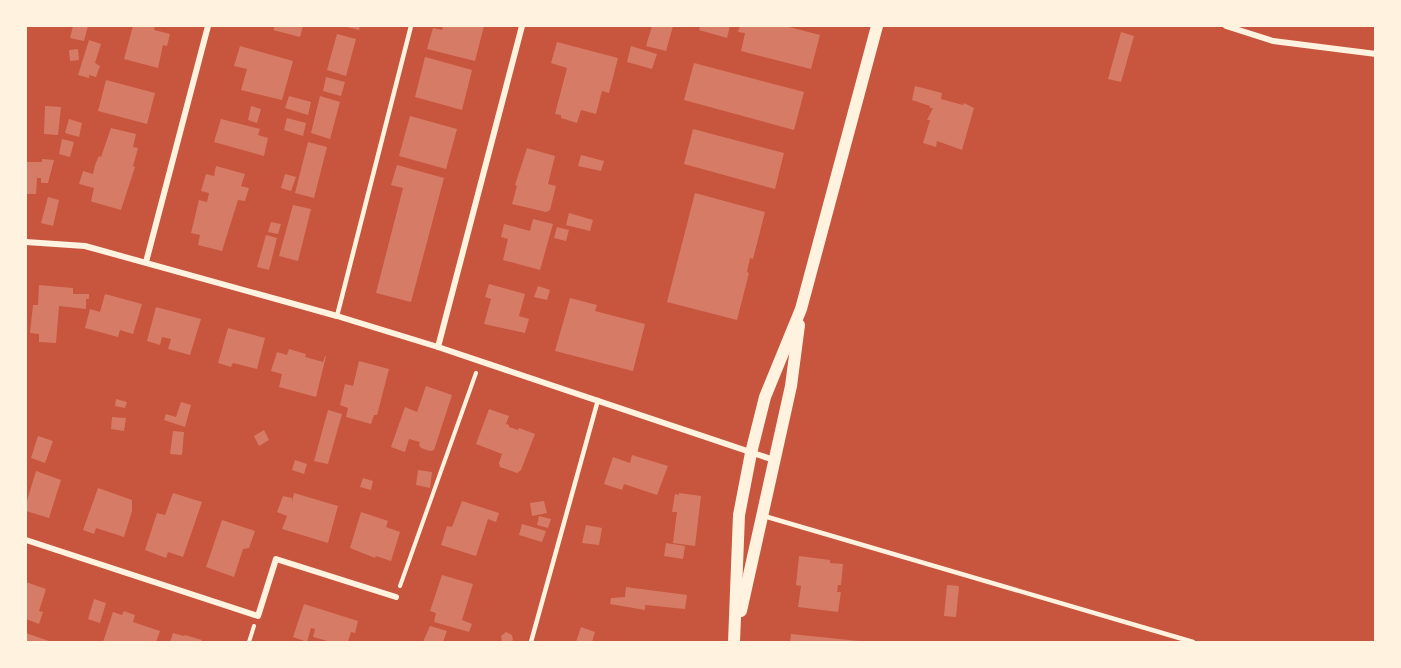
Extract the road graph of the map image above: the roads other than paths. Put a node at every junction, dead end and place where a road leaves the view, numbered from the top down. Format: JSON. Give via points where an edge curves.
{"nodes":[{"id":1,"x":208,"y":26,"type":"edge"},
{"id":2,"x":411,"y":26,"type":"edge"},
{"id":3,"x":522,"y":26,"type":"edge"},
{"id":4,"x":878,"y":26,"type":"edge"},
{"id":5,"x":1226,"y":26,"type":"edge"},
{"id":6,"x":1376,"y":54,"type":"edge"},
{"id":7,"x":26,"y":242,"type":"edge"},
{"id":8,"x":146,"y":262,"type":"junction"},
{"id":9,"x":801,"y":309,"type":"junction"},
{"id":10,"x":337,"y":316,"type":"junction"},
{"id":11,"x":438,"y":347,"type":"junction"},
{"id":12,"x":598,"y":400,"type":"junction"},
{"id":13,"x":751,"y":453,"type":"junction"},
{"id":14,"x":775,"y":460,"type":"junction"},
{"id":15,"x":764,"y":516,"type":"junction"},
{"id":16,"x":26,"y":540,"type":"edge"},
{"id":17,"x":396,"y":597,"type":"road end"},
{"id":18,"x":735,"y":640,"type":"edge"},
{"id":19,"x":531,"y":642,"type":"edge"},
{"id":20,"x":1193,"y":642,"type":"edge"}],
"edges":[{"from":1,"to":8,"type":"street"},
{"from":2,"to":10,"type":"lane"},
{"from":3,"to":11,"type":"street"},
{"from":4,"to":9,"type":"main road"},
{"from":5,"to":6,"type":"street","via":[[1273,41]]},
{"from":7,"to":8,"type":"street","via":[[86,246]]},
{"from":8,"to":10,"type":"street"},
{"from":9,"to":13,"type":"main road","via":[[765,397]]},
{"from":9,"to":14,"type":"main road","via":[[791,386]]},
{"from":10,"to":11,"type":"street"},
{"from":11,"to":12,"type":"street"},
{"from":12,"to":13,"type":"street"},
{"from":12,"to":19,"type":"lane"},
{"from":13,"to":14,"type":"street"},
{"from":13,"to":18,"type":"main road","via":[[739,515]]},
{"from":14,"to":15,"type":"main road"},
{"from":15,"to":18,"type":"main road"},
{"from":15,"to":20,"type":"lane"},
{"from":16,"to":17,"type":"street","via":[[258,616],[276,559]]}]}
